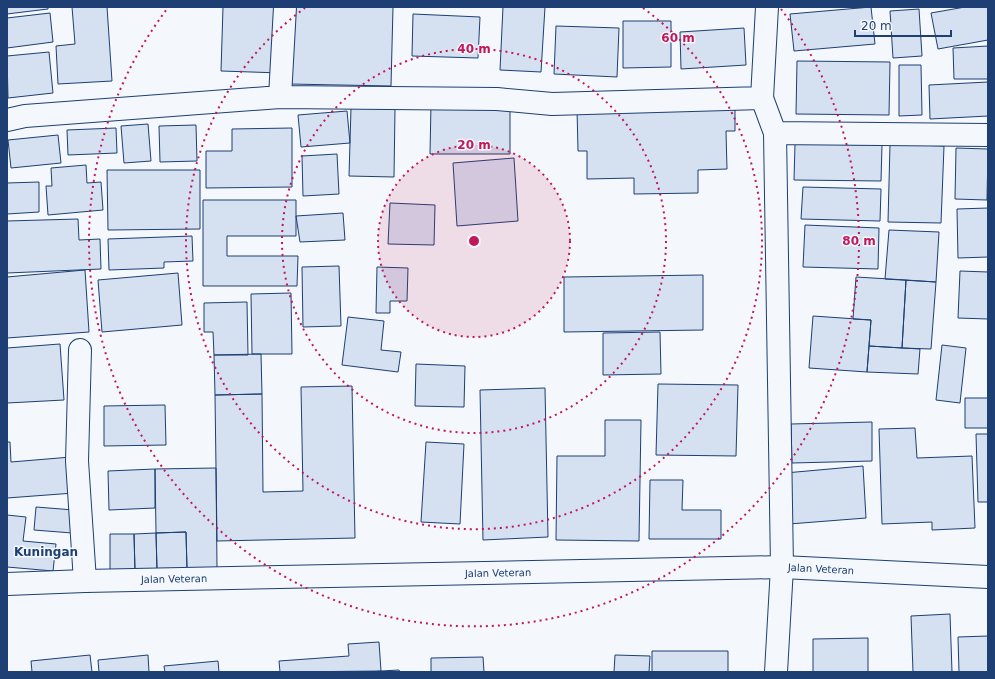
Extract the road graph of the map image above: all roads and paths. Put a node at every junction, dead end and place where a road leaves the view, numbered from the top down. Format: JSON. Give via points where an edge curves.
{"nodes":[{"id":1,"x":285,"y":7,"type":"edge"},
{"id":2,"x":766,"y":7,"type":"edge"},
{"id":3,"x":280,"y":97,"type":"junction"},
{"id":4,"x":762,"y":98,"type":"junction"},
{"id":5,"x":7,"y":120,"type":"edge"},
{"id":6,"x":776,"y":134,"type":"junction"},
{"id":7,"x":988,"y":135,"type":"edge"},
{"id":8,"x":80,"y":350,"type":"dead end"},
{"id":9,"x":782,"y":567,"type":"junction"},
{"id":10,"x":988,"y":577,"type":"edge"},
{"id":11,"x":85,"y":581,"type":"junction"},
{"id":12,"x":7,"y":584,"type":"edge"},
{"id":13,"x":776,"y":672,"type":"edge"}],
"edges":[{"from":1,"to":3,"type":"street"},
{"from":2,"to":4,"type":"street"},
{"from":3,"to":4,"type":"street","via":[[497,100],[552,104]]},
{"from":3,"to":5,"type":"street","via":[[25,116]]},
{"from":4,"to":6,"type":"street"},
{"from":6,"to":7,"type":"street"},
{"from":6,"to":9,"type":"street"},
{"from":8,"to":11,"type":"street","via":[[77,461]]},
{"from":9,"to":10,"type":"street","name":"Jalan Veteran"},
{"from":9,"to":11,"type":"street","name":"Jalan Veteran"},
{"from":9,"to":13,"type":"street"},
{"from":11,"to":12,"type":"street","name":"Jalan Veteran"}]}
